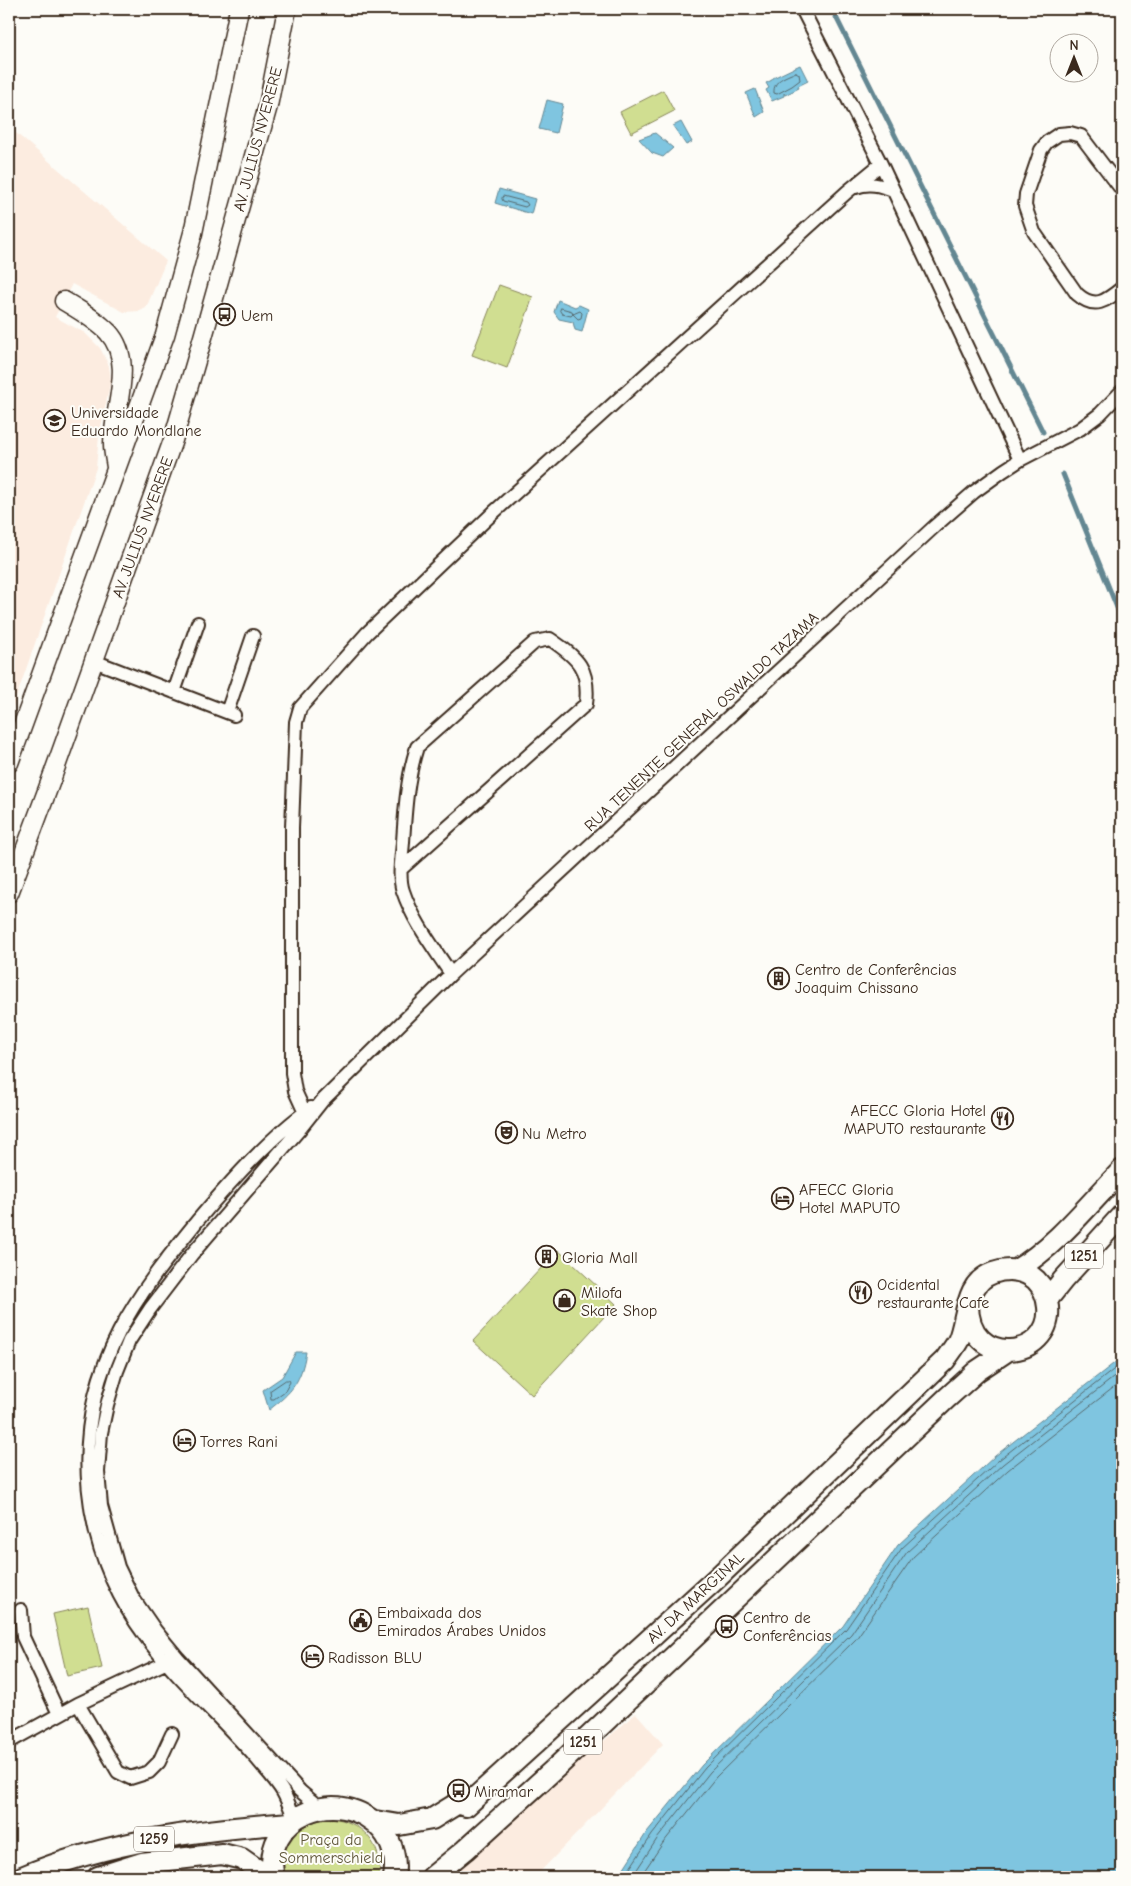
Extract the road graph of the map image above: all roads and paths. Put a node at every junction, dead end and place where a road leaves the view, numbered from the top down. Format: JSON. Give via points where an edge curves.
{"nodes":[{"id":1,"x":239,"y":9,"type":"edge"},
{"id":2,"x":287,"y":9,"type":"edge"},
{"id":3,"x":802,"y":9,"type":"edge"},
{"id":4,"x":881,"y":164,"type":"junction"},
{"id":5,"x":893,"y":190,"type":"junction"},
{"id":6,"x":1122,"y":190,"type":"edge"},
{"id":7,"x":847,"y":192,"type":"junction"},
{"id":8,"x":1122,"y":288,"type":"edge"},
{"id":9,"x":64,"y":301,"type":"dead end"},
{"id":10,"x":1122,"y":391,"type":"edge"},
{"id":11,"x":1020,"y":460,"type":"junction"},
{"id":12,"x":116,"y":470,"type":"junction"},
{"id":13,"x":198,"y":623,"type":"dead end"},
{"id":14,"x":253,"y":636,"type":"dead end"},
{"id":15,"x":94,"y":661,"type":"junction"},
{"id":16,"x":174,"y":692,"type":"junction"},
{"id":17,"x":9,"y":763,"type":"edge"},
{"id":18,"x":401,"y":868,"type":"junction"},
{"id":19,"x":9,"y":893,"type":"edge"},
{"id":20,"x":451,"y":974,"type":"junction"},
{"id":21,"x":322,"y":1101,"type":"junction"},
{"id":22,"x":305,"y":1112,"type":"junction"},
{"id":23,"x":1122,"y":1170,"type":"edge"},
{"id":24,"x":1122,"y":1215,"type":"edge"},
{"id":25,"x":1016,"y":1270,"type":"junction"},
{"id":26,"x":1047,"y":1300,"type":"junction"},
{"id":27,"x":968,"y":1303,"type":"junction"},
{"id":28,"x":1007,"y":1351,"type":"junction"},
{"id":29,"x":21,"y":1610,"type":"dead end"},
{"id":30,"x":167,"y":1662,"type":"junction"},
{"id":31,"x":78,"y":1704,"type":"junction"},
{"id":32,"x":59,"y":1714,"type":"junction"},
{"id":33,"x":172,"y":1734,"type":"dead end"},
{"id":34,"x":9,"y":1742,"type":"edge"},
{"id":35,"x":319,"y":1808,"type":"junction"},
{"id":36,"x":374,"y":1821,"type":"junction"},
{"id":37,"x":293,"y":1822,"type":"junction"},
{"id":38,"x":22,"y":1877,"type":"edge"},
{"id":39,"x":98,"y":1877,"type":"edge"},
{"id":40,"x":268,"y":1877,"type":"edge"},
{"id":41,"x":274,"y":1877,"type":"edge"},
{"id":42,"x":394,"y":1877,"type":"edge"},
{"id":43,"x":432,"y":1877,"type":"edge"}],
"edges":[{"from":1,"to":12,"type":"main road","via":[[193,233],[165,335]]},
{"from":2,"to":15,"type":"main road","name":"AV. JULIUS NYERERE","via":[[268,106],[173,440]]},
{"from":3,"to":4,"type":"street"},
{"from":4,"to":5,"type":"street"},
{"from":4,"to":7,"type":"street"},
{"from":5,"to":7,"type":"street","via":[[870,184]]},
{"from":5,"to":11,"type":"street"},
{"from":6,"to":8,"type":"street","via":[[1081,136],[1060,134],[1041,150],[1025,206],[1034,232],[1077,294],[1083,299],[1101,302]]},
{"from":7,"to":22,"type":"street","via":[[493,513],[367,633],[300,708],[296,722],[292,828],[292,1074],[295,1091]]},
{"from":9,"to":12,"type":"main road","via":[[109,333],[119,351],[122,368],[113,444]]},
{"from":10,"to":11,"type":"street","name":"RUA TENENTE GENERAL OSWALDO TAZAMA","via":[[1080,429]]},
{"from":11,"to":20,"type":"street","name":"RUA TENENTE GENERAL OSWALDO TAZAMA","via":[[974,492],[935,526]]},
{"from":12,"to":17,"type":"main road"},
{"from":13,"to":16,"type":"street"},
{"from":14,"to":16,"type":"street","via":[[230,714]]},
{"from":15,"to":16,"type":"street"},
{"from":15,"to":19,"type":"main road","name":"AV. JULIUS NYERERE"},
{"from":18,"to":18,"type":"street","via":[[407,792],[417,747],[535,642],[550,639],[569,652],[581,667],[588,687],[586,704]]},
{"from":18,"to":20,"type":"street","via":[[403,890],[418,924]]},
{"from":20,"to":21,"type":"street","name":"RUA TENENTE GENERAL OSWALDO TAZAMA"},
{"from":21,"to":22,"type":"street","name":"RUA TENENTE GENERAL OSWALDO TAZAMA"},
{"from":21,"to":35,"type":"street","name":"RUA TENENTE GENERAL OSWALDO TAZAMA","via":[[192,1254],[129,1341],[107,1405],[98,1472],[101,1506],[115,1558],[133,1598],[178,1658]]},
{"from":22,"to":30,"type":"street","name":"RUA TENENTE GENERAL OSWALDO TAZAMA","via":[[248,1165],[159,1267],[118,1333],[94,1402],[87,1471],[95,1534],[106,1569],[122,1602]]},
{"from":23,"to":25,"type":"main road","name":"AV. DA MARGINAL","number":"1251","via":[[1045,1248]]},
{"from":24,"to":26,"type":"main road","number":"1251"},
{"from":25,"to":26,"type":"main road","via":[[1036,1280]]},
{"from":25,"to":27,"type":"main road","name":"AV. DA MARGINAL","number":"1251","via":[[1003,1270],[982,1278]]},
{"from":26,"to":28,"type":"main road","name":"AV. DA MARGINAL","number":"1251","via":[[1049,1312],[1040,1335],[1030,1344]]},
{"from":27,"to":28,"type":"main road","via":[[972,1329],[993,1348]]},
{"from":27,"to":36,"type":"main road","name":"AV. DA MARGINAL","number":"1251","via":[[958,1341],[945,1360],[718,1577],[466,1806],[458,1803],[432,1819],[399,1824]]},
{"from":28,"to":43,"type":"main road","name":"AV. DA MARGINAL","number":"1251","via":[[946,1398],[560,1764]]},
{"from":29,"to":32,"type":"street","via":[[23,1637]]},
{"from":30,"to":31,"type":"street"},
{"from":30,"to":37,"type":"street","name":"RUA TENENTE GENERAL OSWALDO TAZAMA","via":[[278,1785]]},
{"from":31,"to":32,"type":"street"},
{"from":31,"to":33,"type":"street","via":[[118,1772],[130,1778],[149,1772],[159,1762]]},
{"from":32,"to":34,"type":"street"},
{"from":35,"to":36,"type":"main road","name":"AV. DA MARGINAL","number":"1251","via":[[348,1808]]},
{"from":35,"to":37,"type":"main road","name":"AV. DA MARGINAL","number":"1251"},
{"from":36,"to":42,"type":"main road","name":"AV. DA MARGINAL","number":"1251","via":[[386,1835],[393,1851]]},
{"from":37,"to":38,"type":"main road","number":"1259","via":[[173,1835],[126,1844],[48,1866]]},
{"from":37,"to":41,"type":"main road","via":[[280,1836],[274,1851]]},
{"from":39,"to":40,"type":"main road","via":[[142,1862],[222,1854],[242,1859]]}]}
